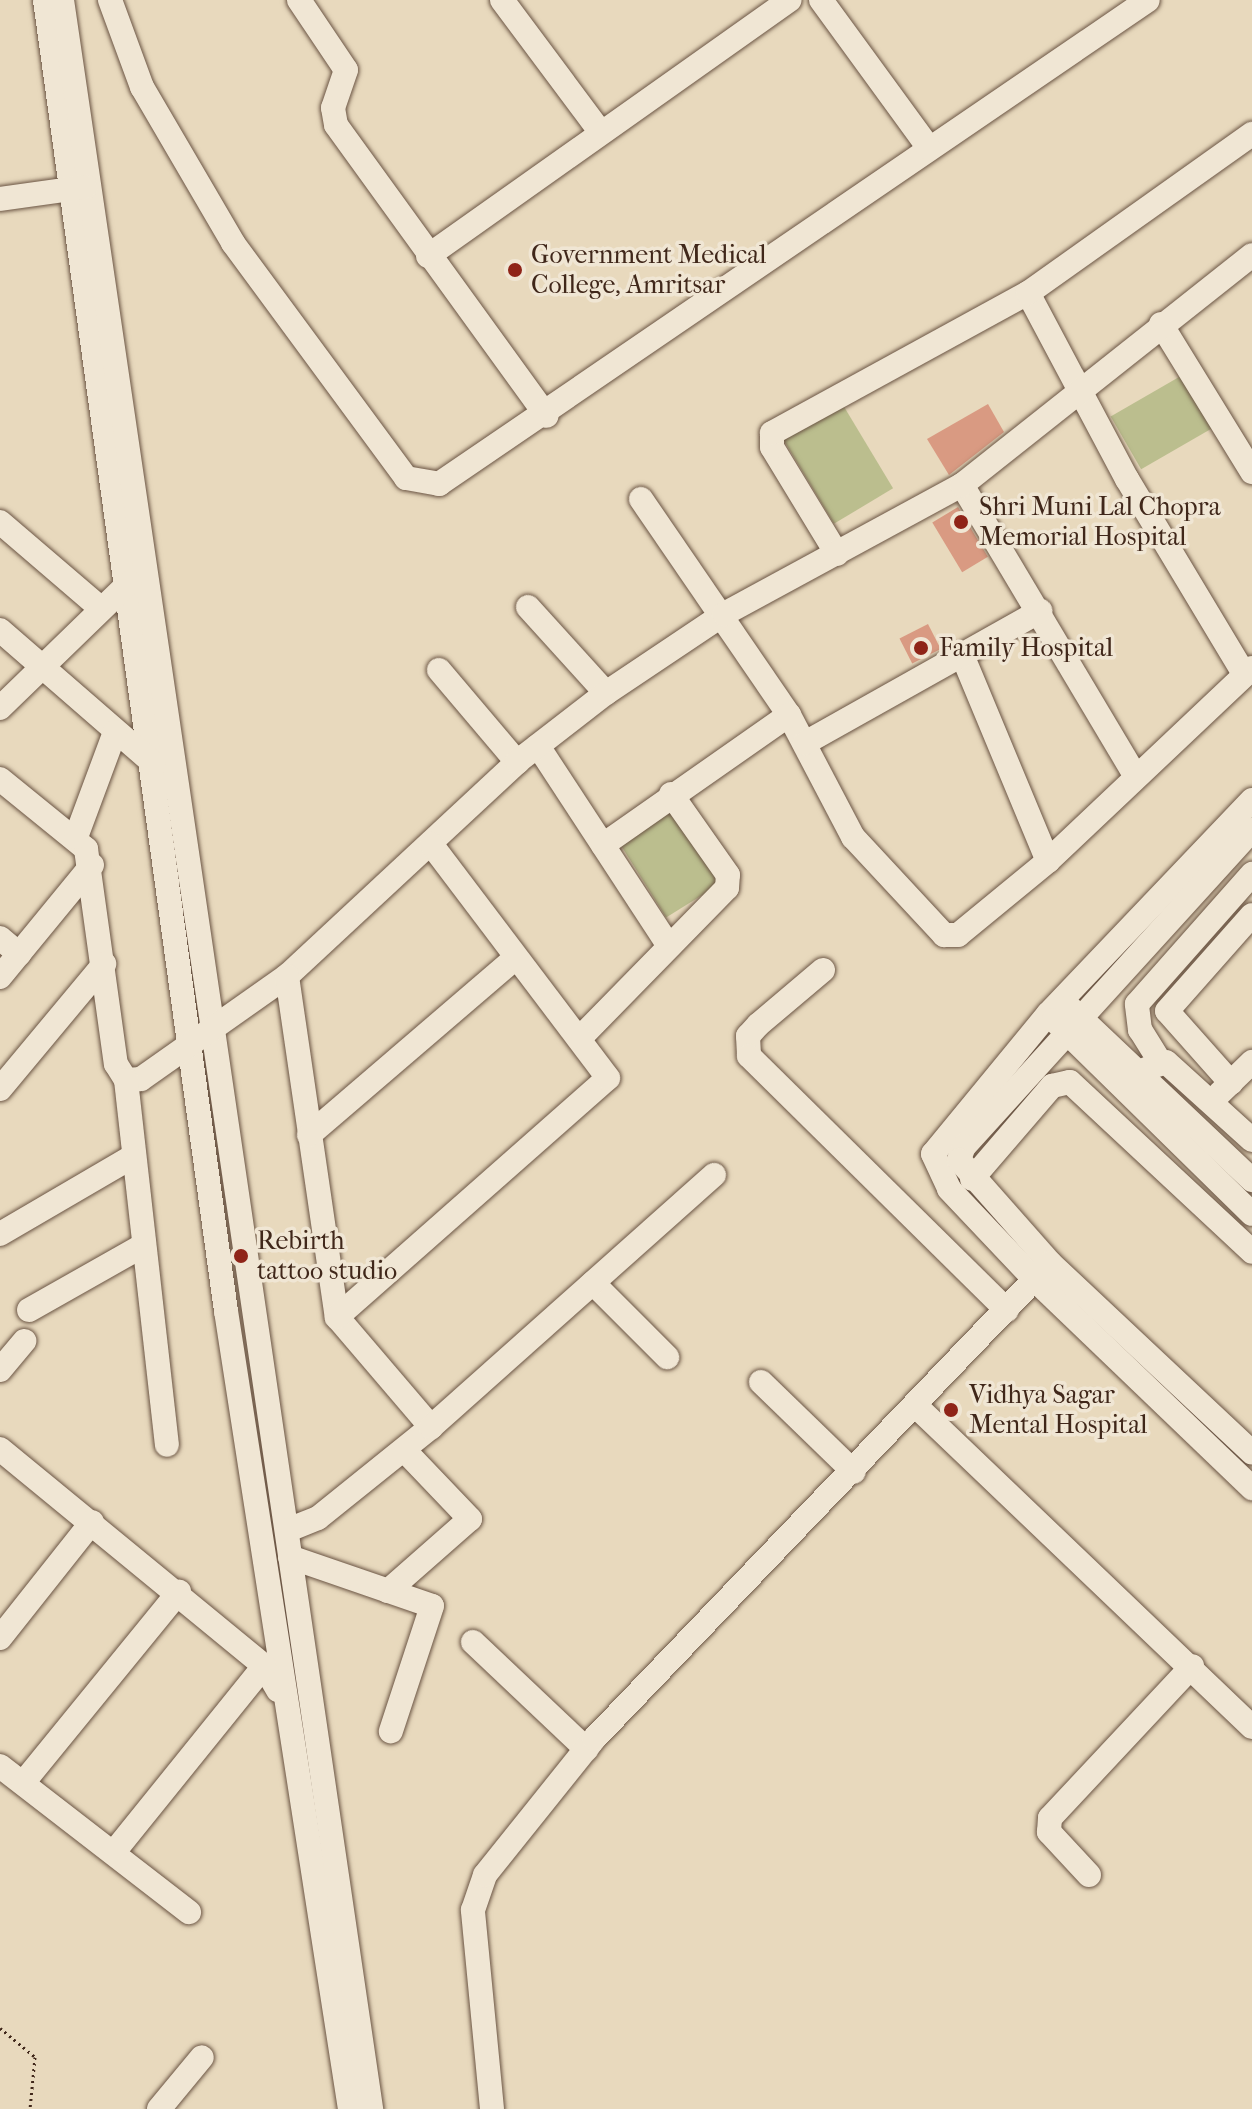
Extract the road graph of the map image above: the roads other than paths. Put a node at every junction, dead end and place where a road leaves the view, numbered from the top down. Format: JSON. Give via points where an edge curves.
{"nodes":[{"id":1,"x":45,"y":0,"type":"edge"},
{"id":2,"x":62,"y":0,"type":"edge"},
{"id":3,"x":110,"y":0,"type":"edge"},
{"id":4,"x":299,"y":0,"type":"edge"},
{"id":5,"x":502,"y":0,"type":"edge"},
{"id":6,"x":789,"y":0,"type":"edge"},
{"id":7,"x":821,"y":0,"type":"edge"},
{"id":8,"x":1148,"y":0,"type":"edge"},
{"id":9,"x":599,"y":130,"type":"junction"},
{"id":10,"x":1252,"y":134,"type":"edge"},
{"id":11,"x":929,"y":148,"type":"junction"},
{"id":12,"x":80,"y":188,"type":"junction"},
{"id":13,"x":0,"y":199,"type":"edge"},
{"id":14,"x":428,"y":256,"type":"junction"},
{"id":15,"x":1248,"y":268,"type":"edge"},
{"id":16,"x":1028,"y":293,"type":"junction"},
{"id":17,"x":1161,"y":324,"type":"junction"},
{"id":18,"x":1084,"y":392,"type":"junction"},
{"id":19,"x":547,"y":416,"type":"junction"},
{"id":20,"x":1252,"y":472,"type":"edge"},
{"id":21,"x":962,"y":485,"type":"junction"},
{"id":22,"x":641,"y":499,"type":"dead end"},
{"id":23,"x":0,"y":522,"type":"edge"},
{"id":24,"x":837,"y":554,"type":"junction"},
{"id":25,"x":129,"y":583,"type":"junction"},
{"id":26,"x":99,"y":607,"type":"junction"},
{"id":27,"x":528,"y":607,"type":"dead end"},
{"id":28,"x":1040,"y":611,"type":"junction"},
{"id":29,"x":724,"y":614,"type":"junction"},
{"id":30,"x":0,"y":630,"type":"edge"},
{"id":31,"x":963,"y":657,"type":"junction"},
{"id":32,"x":42,"y":664,"type":"junction"},
{"id":33,"x":439,"y":670,"type":"dead end"},
{"id":34,"x":1248,"y":671,"type":"edge"},
{"id":35,"x":606,"y":693,"type":"junction"},
{"id":36,"x":0,"y":708,"type":"edge"},
{"id":37,"x":789,"y":715,"type":"junction"},
{"id":38,"x":115,"y":732,"type":"junction"},
{"id":39,"x":805,"y":743,"type":"junction"},
{"id":40,"x":538,"y":746,"type":"junction"},
{"id":41,"x":517,"y":762,"type":"junction"},
{"id":42,"x":153,"y":763,"type":"junction"},
{"id":43,"x":1135,"y":775,"type":"junction"},
{"id":44,"x":0,"y":779,"type":"edge"},
{"id":45,"x":671,"y":794,"type":"junction"},
{"id":46,"x":1252,"y":800,"type":"edge"},
{"id":47,"x":1252,"y":830,"type":"edge"},
{"id":48,"x":76,"y":837,"type":"junction"},
{"id":49,"x":431,"y":844,"type":"junction"},
{"id":50,"x":603,"y":845,"type":"junction"},
{"id":51,"x":1048,"y":861,"type":"junction"},
{"id":52,"x":92,"y":865,"type":"junction"},
{"id":53,"x":1252,"y":874,"type":"edge"},
{"id":54,"x":1252,"y":915,"type":"edge"},
{"id":55,"x":0,"y":938,"type":"edge"},
{"id":56,"x":669,"y":946,"type":"junction"},
{"id":57,"x":19,"y":954,"type":"junction"},
{"id":58,"x":1132,"y":958,"type":"junction"},
{"id":59,"x":514,"y":959,"type":"junction"},
{"id":60,"x":104,"y":964,"type":"junction"},
{"id":61,"x":823,"y":970,"type":"dead end"},
{"id":62,"x":287,"y":976,"type":"junction"},
{"id":63,"x":0,"y":977,"type":"edge"},
{"id":64,"x":1156,"y":977,"type":"junction"},
{"id":65,"x":1064,"y":1016,"type":"junction"},
{"id":66,"x":214,"y":1023,"type":"junction"},
{"id":67,"x":580,"y":1038,"type":"junction"},
{"id":68,"x":194,"y":1041,"type":"junction"},
{"id":69,"x":1159,"y":1060,"type":"junction"},
{"id":70,"x":1252,"y":1062,"type":"edge"},
{"id":71,"x":1139,"y":1077,"type":"junction"},
{"id":72,"x":126,"y":1080,"type":"junction"},
{"id":73,"x":1231,"y":1083,"type":"junction"},
{"id":74,"x":0,"y":1089,"type":"edge"},
{"id":75,"x":1210,"y":1103,"type":"junction"},
{"id":76,"x":309,"y":1135,"type":"junction"},
{"id":77,"x":940,"y":1138,"type":"junction"},
{"id":78,"x":1252,"y":1140,"type":"edge"},
{"id":79,"x":959,"y":1155,"type":"junction"},
{"id":80,"x":130,"y":1158,"type":"junction"},
{"id":81,"x":714,"y":1175,"type":"dead end"},
{"id":82,"x":972,"y":1179,"type":"junction"},
{"id":83,"x":1252,"y":1180,"type":"edge"},
{"id":84,"x":1252,"y":1214,"type":"edge"},
{"id":85,"x":0,"y":1234,"type":"edge"},
{"id":86,"x":142,"y":1246,"type":"junction"},
{"id":87,"x":1252,"y":1252,"type":"edge"},
{"id":88,"x":1043,"y":1271,"type":"junction"},
{"id":89,"x":593,"y":1283,"type":"junction"},
{"id":90,"x":29,"y":1310,"type":"dead end"},
{"id":91,"x":1007,"y":1310,"type":"junction"},
{"id":92,"x":337,"y":1317,"type":"junction"},
{"id":93,"x":24,"y":1341,"type":"dead end"},
{"id":94,"x":667,"y":1357,"type":"dead end"},
{"id":95,"x":0,"y":1370,"type":"edge"},
{"id":96,"x":761,"y":1382,"type":"dead end"},
{"id":97,"x":917,"y":1407,"type":"junction"},
{"id":98,"x":431,"y":1427,"type":"junction"},
{"id":99,"x":167,"y":1445,"type":"dead end"},
{"id":100,"x":0,"y":1449,"type":"edge"},
{"id":101,"x":404,"y":1450,"type":"junction"},
{"id":102,"x":1252,"y":1453,"type":"edge"},
{"id":103,"x":854,"y":1472,"type":"junction"},
{"id":104,"x":1252,"y":1488,"type":"edge"},
{"id":105,"x":92,"y":1522,"type":"junction"},
{"id":106,"x":288,"y":1530,"type":"junction"},
{"id":107,"x":290,"y":1557,"type":"junction"},
{"id":108,"x":388,"y":1591,"type":"junction"},
{"id":109,"x":179,"y":1592,"type":"junction"},
{"id":110,"x":0,"y":1638,"type":"edge"},
{"id":111,"x":473,"y":1642,"type":"dead end"},
{"id":112,"x":264,"y":1666,"type":"junction"},
{"id":113,"x":1192,"y":1666,"type":"junction"},
{"id":114,"x":284,"y":1701,"type":"junction"},
{"id":115,"x":1252,"y":1727,"type":"edge"},
{"id":116,"x":391,"y":1731,"type":"dead end"},
{"id":117,"x":586,"y":1749,"type":"junction"},
{"id":118,"x":0,"y":1766,"type":"edge"},
{"id":119,"x":23,"y":1783,"type":"junction"},
{"id":120,"x":114,"y":1852,"type":"junction"},
{"id":121,"x":1089,"y":1875,"type":"dead end"},
{"id":122,"x":189,"y":1912,"type":"dead end"},
{"id":123,"x":202,"y":2057,"type":"dead end"},
{"id":124,"x":166,"y":2107,"type":"edge"},
{"id":125,"x":350,"y":2109,"type":"edge"},
{"id":126,"x":371,"y":2109,"type":"edge"},
{"id":127,"x":492,"y":2109,"type":"edge"}],
"edges":[{"from":1,"to":12,"type":"street"},
{"from":2,"to":12,"type":"street"},
{"from":3,"to":19,"type":"street","via":[[142,87],[194,183],[406,478],[439,484],[453,478]]},
{"from":4,"to":14,"type":"street","via":[[346,70],[333,108],[336,125]]},
{"from":5,"to":9,"type":"street"},
{"from":6,"to":9,"type":"street"},
{"from":7,"to":11,"type":"street"},
{"from":8,"to":11,"type":"street"},
{"from":9,"to":14,"type":"street"},
{"from":10,"to":16,"type":"street"},
{"from":11,"to":19,"type":"street"},
{"from":12,"to":13,"type":"street"},
{"from":12,"to":25,"type":"street"},
{"from":12,"to":66,"type":"street"},
{"from":14,"to":19,"type":"street"},
{"from":15,"to":17,"type":"street"},
{"from":16,"to":18,"type":"street"},
{"from":16,"to":24,"type":"street","via":[[772,433],[772,447]]},
{"from":17,"to":18,"type":"street"},
{"from":17,"to":20,"type":"street"},
{"from":18,"to":21,"type":"street"},
{"from":18,"to":34,"type":"street"},
{"from":21,"to":24,"type":"street"},
{"from":21,"to":28,"type":"street"},
{"from":22,"to":29,"type":"street"},
{"from":23,"to":26,"type":"street"},
{"from":24,"to":29,"type":"street"},
{"from":25,"to":26,"type":"street"},
{"from":25,"to":42,"type":"street"},
{"from":26,"to":32,"type":"street"},
{"from":27,"to":35,"type":"street"},
{"from":28,"to":31,"type":"street"},
{"from":28,"to":43,"type":"street"},
{"from":29,"to":35,"type":"street"},
{"from":29,"to":37,"type":"street"},
{"from":30,"to":32,"type":"street"},
{"from":31,"to":39,"type":"street"},
{"from":31,"to":51,"type":"street"},
{"from":32,"to":36,"type":"street"},
{"from":32,"to":38,"type":"street"},
{"from":33,"to":41,"type":"street"},
{"from":34,"to":43,"type":"street"},
{"from":35,"to":40,"type":"street"},
{"from":37,"to":39,"type":"street"},
{"from":37,"to":45,"type":"street"},
{"from":38,"to":42,"type":"street"},
{"from":38,"to":48,"type":"street"},
{"from":39,"to":51,"type":"street","via":[[867,857],[944,935],[958,935]]},
{"from":40,"to":41,"type":"street"},
{"from":40,"to":50,"type":"street"},
{"from":41,"to":49,"type":"street"},
{"from":42,"to":68,"type":"street"},
{"from":43,"to":51,"type":"street"},
{"from":44,"to":48,"type":"street"},
{"from":45,"to":50,"type":"street"},
{"from":45,"to":56,"type":"street","via":[[729,880]]},
{"from":46,"to":65,"type":"street"},
{"from":47,"to":58,"type":"street"},
{"from":48,"to":52,"type":"street"},
{"from":49,"to":59,"type":"street"},
{"from":49,"to":62,"type":"street"},
{"from":50,"to":56,"type":"street"},
{"from":52,"to":57,"type":"street"},
{"from":52,"to":60,"type":"street"},
{"from":53,"to":64,"type":"street"},
{"from":54,"to":73,"type":"street","via":[[1172,996],[1167,1011]]},
{"from":55,"to":57,"type":"street"},
{"from":56,"to":67,"type":"street"},
{"from":57,"to":63,"type":"street"},
{"from":58,"to":64,"type":"street"},
{"from":58,"to":65,"type":"street"},
{"from":59,"to":67,"type":"street"},
{"from":59,"to":76,"type":"street"},
{"from":60,"to":72,"type":"street","via":[[116,1064]]},
{"from":60,"to":74,"type":"street"},
{"from":61,"to":91,"type":"street","via":[[748,1036],[749,1056]]},
{"from":62,"to":66,"type":"street"},
{"from":62,"to":76,"type":"street"},
{"from":64,"to":69,"type":"street","via":[[1135,1012]]},
{"from":65,"to":71,"type":"street"},
{"from":65,"to":77,"type":"street"},
{"from":65,"to":79,"type":"street"},
{"from":65,"to":84,"type":"street"},
{"from":66,"to":68,"type":"street"},
{"from":66,"to":106,"type":"street"},
{"from":67,"to":92,"type":"street","via":[[607,1082]]},
{"from":68,"to":72,"type":"street","via":[[141,1079]]},
{"from":68,"to":114,"type":"street"},
{"from":69,"to":71,"type":"street"},
{"from":69,"to":75,"type":"street"},
{"from":70,"to":73,"type":"street"},
{"from":71,"to":83,"type":"street"},
{"from":72,"to":80,"type":"street"},
{"from":73,"to":75,"type":"street"},
{"from":75,"to":78,"type":"street"},
{"from":76,"to":92,"type":"street"},
{"from":77,"to":79,"type":"street"},
{"from":77,"to":88,"type":"street","via":[[933,1154],[940,1179]]},
{"from":79,"to":82,"type":"street"},
{"from":80,"to":85,"type":"street"},
{"from":80,"to":86,"type":"street"},
{"from":81,"to":89,"type":"street"},
{"from":82,"to":87,"type":"street","via":[[1052,1086],[1070,1082]]},
{"from":82,"to":88,"type":"street"},
{"from":86,"to":90,"type":"street"},
{"from":86,"to":99,"type":"street"},
{"from":88,"to":91,"type":"street"},
{"from":88,"to":102,"type":"street"},
{"from":88,"to":104,"type":"street"},
{"from":89,"to":94,"type":"street"},
{"from":89,"to":98,"type":"street"},
{"from":91,"to":97,"type":"street"},
{"from":92,"to":98,"type":"street"},
{"from":93,"to":95,"type":"street"},
{"from":96,"to":103,"type":"street"},
{"from":97,"to":103,"type":"street"},
{"from":97,"to":113,"type":"street"},
{"from":98,"to":101,"type":"street"},
{"from":100,"to":105,"type":"street"},
{"from":101,"to":106,"type":"street","via":[[314,1521]]},
{"from":101,"to":108,"type":"street","via":[[470,1519]]},
{"from":103,"to":117,"type":"street"},
{"from":105,"to":109,"type":"street"},
{"from":105,"to":110,"type":"street"},
{"from":106,"to":107,"type":"street"},
{"from":107,"to":108,"type":"street"},
{"from":107,"to":126,"type":"street"},
{"from":108,"to":116,"type":"street","via":[[433,1609]]},
{"from":109,"to":112,"type":"street"},
{"from":109,"to":119,"type":"street"},
{"from":111,"to":117,"type":"street"},
{"from":112,"to":114,"type":"street"},
{"from":112,"to":120,"type":"street"},
{"from":113,"to":115,"type":"street"},
{"from":113,"to":121,"type":"street","via":[[1050,1818],[1049,1832]]},
{"from":114,"to":125,"type":"street"},
{"from":117,"to":127,"type":"street","via":[[478,1886],[473,1910]]},
{"from":118,"to":119,"type":"street"},
{"from":119,"to":120,"type":"street"},
{"from":120,"to":122,"type":"street"},
{"from":123,"to":124,"type":"street"}]}
